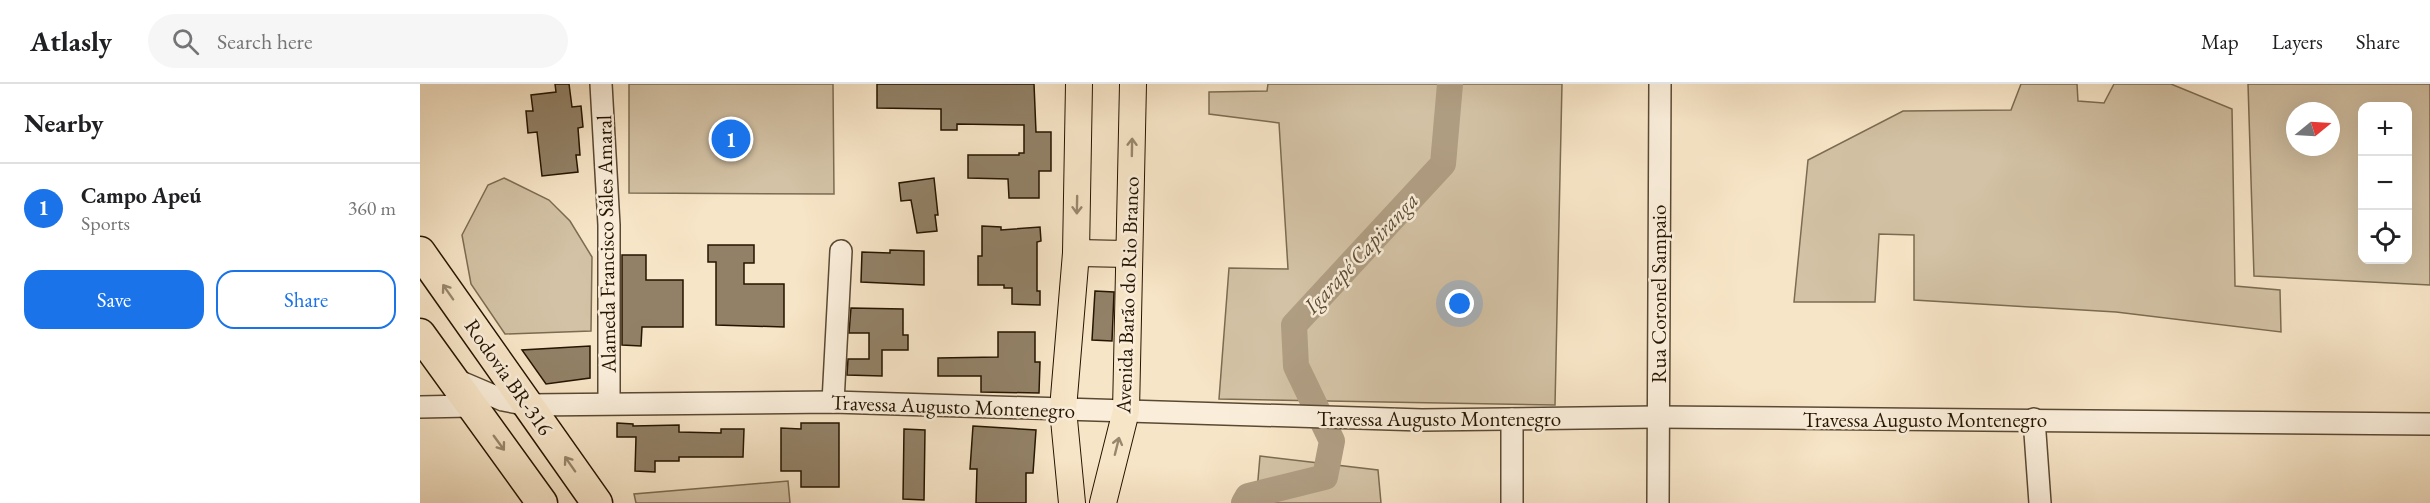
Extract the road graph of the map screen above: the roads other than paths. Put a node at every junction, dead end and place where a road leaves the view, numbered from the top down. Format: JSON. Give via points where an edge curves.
{"nodes":[{"id":1,"x":602,"y":84,"type":"edge"},
{"id":2,"x":1079,"y":84,"type":"edge"},
{"id":3,"x":1133,"y":84,"type":"edge"},
{"id":4,"x":1660,"y":84,"type":"edge"},
{"id":5,"x":840,"y":251,"type":"dead end"},
{"id":6,"x":420,"y":252,"type":"edge"},
{"id":7,"x":1076,"y":253,"type":"junction"},
{"id":8,"x":1130,"y":254,"type":"junction"},
{"id":9,"x":420,"y":334,"type":"edge"},
{"id":10,"x":453,"y":378,"type":"junction"},
{"id":11,"x":833,"y":402,"type":"junction"},
{"id":12,"x":609,"y":403,"type":"junction"},
{"id":13,"x":529,"y":405,"type":"junction"},
{"id":14,"x":470,"y":406,"type":"junction"},
{"id":15,"x":420,"y":407,"type":"edge"},
{"id":16,"x":1063,"y":410,"type":"junction"},
{"id":17,"x":1126,"y":411,"type":"junction"},
{"id":18,"x":1657,"y":417,"type":"junction"},
{"id":19,"x":2034,"y":419,"type":"junction"},
{"id":20,"x":1512,"y":420,"type":"junction"},
{"id":21,"x":2430,"y":424,"type":"edge"},
{"id":22,"x":542,"y":503,"type":"edge"},
{"id":23,"x":597,"y":503,"type":"edge"},
{"id":24,"x":1072,"y":503,"type":"edge"},
{"id":25,"x":1103,"y":503,"type":"edge"},
{"id":26,"x":1512,"y":503,"type":"edge"},
{"id":27,"x":1658,"y":503,"type":"edge"},
{"id":28,"x":2040,"y":503,"type":"edge"}],
"edges":[{"from":1,"to":12,"type":"street","name":"Alameda Francisco Sáles Amaral","via":[[609,225]]},
{"from":2,"to":7,"type":"main road","one_way":true},
{"from":8,"to":3,"type":"main road","name":"Avenida Barão do Rio Branco","one_way":true},
{"from":4,"to":18,"type":"street","name":"Rua Coronel Sampaio"},
{"from":5,"to":11,"type":"street"},
{"from":13,"to":6,"type":"highway","name":"Rodovia BR-316","one_way":true},
{"from":7,"to":8,"type":"main road"},
{"from":7,"to":16,"type":"main road"},
{"from":8,"to":17,"type":"main road","name":"Avenida Barão do Rio Branco"},
{"from":9,"to":10,"type":"highway"},
{"from":10,"to":13,"type":"street","name":"Travessa Augusto Montenegro","via":[[477,391]]},
{"from":10,"to":14,"type":"highway"},
{"from":11,"to":12,"type":"street","name":"Travessa Augusto Montenegro"},
{"from":11,"to":16,"type":"street","name":"Travessa Augusto Montenegro"},
{"from":12,"to":13,"type":"street","name":"Travessa Augusto Montenegro"},
{"from":23,"to":13,"type":"highway","name":"Rodovia BR-316","one_way":true},
{"from":14,"to":15,"type":"street"},
{"from":14,"to":22,"type":"highway","one_way":true},
{"from":16,"to":17,"type":"street","name":"Travessa Augusto Montenegro"},
{"from":16,"to":24,"type":"main road"},
{"from":17,"to":20,"type":"street","name":"Travessa Augusto Montenegro"},
{"from":25,"to":17,"type":"main road","name":"Avenida Barão do Rio Branco","one_way":true},
{"from":18,"to":19,"type":"street","name":"Travessa Augusto Montenegro"},
{"from":18,"to":20,"type":"street","name":"Travessa Augusto Montenegro"},
{"from":18,"to":27,"type":"street","name":"Rua Coronel Sampaio"},
{"from":19,"to":21,"type":"street","name":"Travessa Augusto Montenegro"},
{"from":19,"to":28,"type":"street"},
{"from":20,"to":26,"type":"street"}]}
